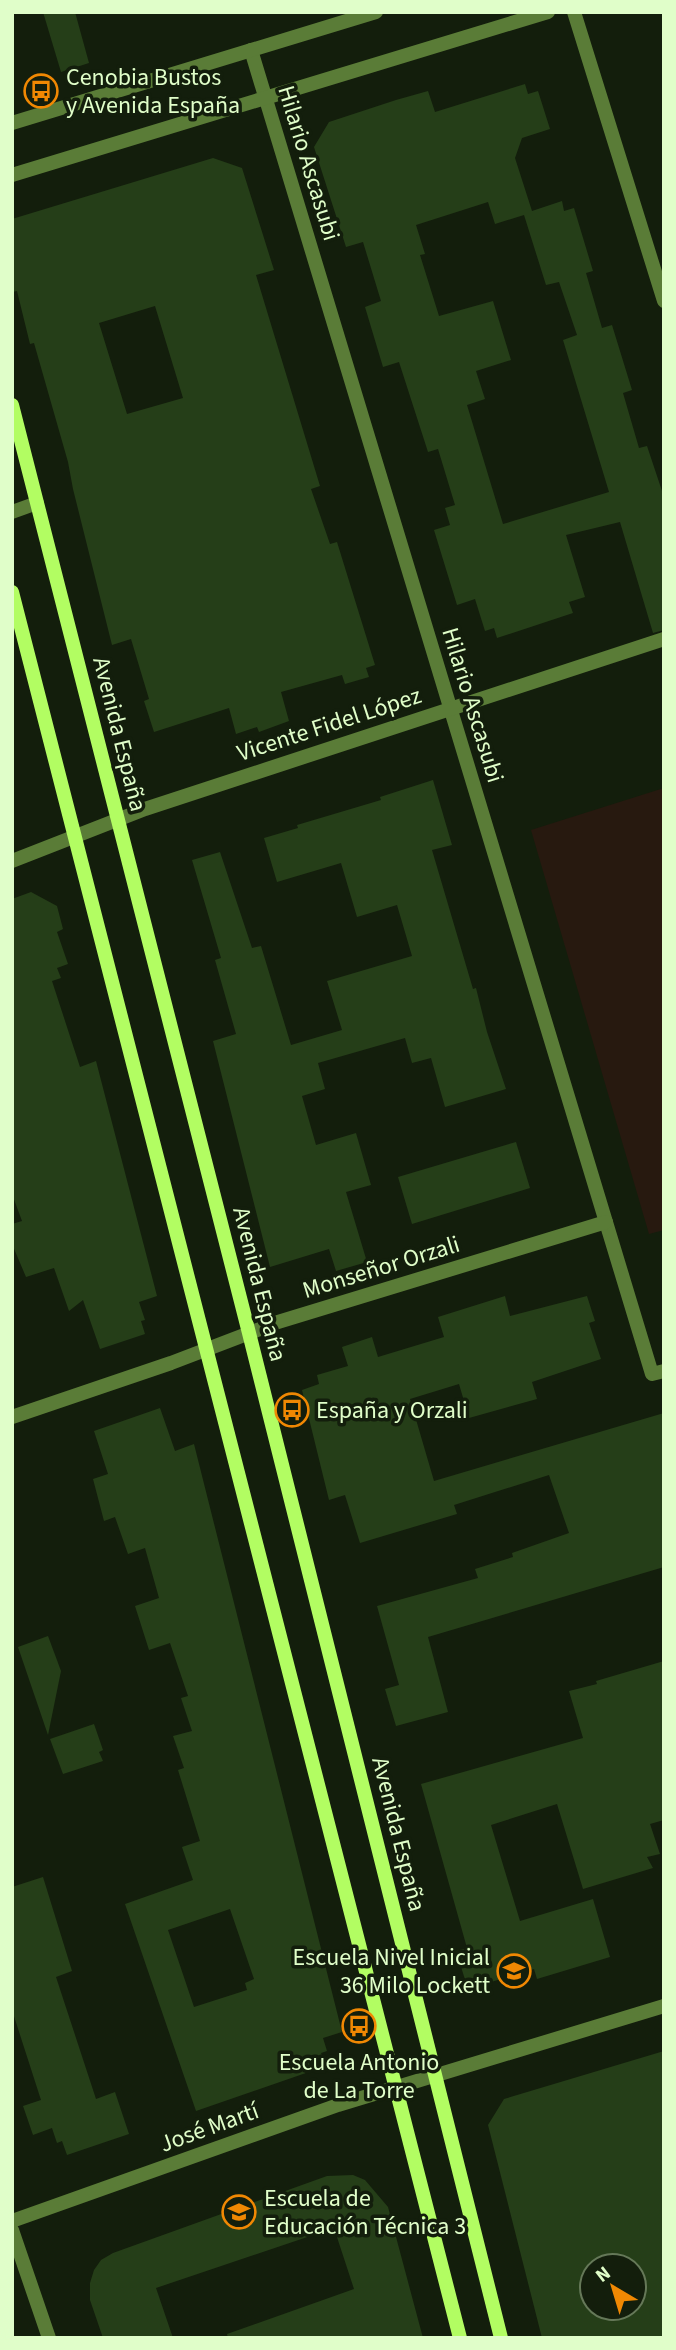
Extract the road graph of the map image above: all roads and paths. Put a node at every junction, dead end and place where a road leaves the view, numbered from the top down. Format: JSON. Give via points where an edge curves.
{"nodes":[{"id":1,"x":376,"y":12,"type":"edge"},
{"id":2,"x":548,"y":12,"type":"edge"},
{"id":3,"x":574,"y":12,"type":"edge"},
{"id":4,"x":251,"y":50,"type":"junction"},
{"id":5,"x":266,"y":98,"type":"junction"},
{"id":6,"x":12,"y":123,"type":"edge"},
{"id":7,"x":12,"y":175,"type":"edge"},
{"id":8,"x":664,"y":301,"type":"edge"},
{"id":9,"x":12,"y":405,"type":"edge"},
{"id":10,"x":37,"y":503,"type":"junction"},
{"id":11,"x":12,"y":512,"type":"edge"},
{"id":12,"x":12,"y":592,"type":"edge"},
{"id":13,"x":664,"y":639,"type":"edge"},
{"id":14,"x":451,"y":709,"type":"junction"},
{"id":15,"x":118,"y":820,"type":"junction"},
{"id":16,"x":75,"y":837,"type":"junction"},
{"id":17,"x":12,"y":861,"type":"edge"},
{"id":18,"x":606,"y":1222,"type":"junction"},
{"id":19,"x":249,"y":1333,"type":"junction"},
{"id":20,"x":208,"y":1349,"type":"junction"},
{"id":21,"x":658,"y":1372,"type":"edge"},
{"id":22,"x":12,"y":1417,"type":"edge"},
{"id":23,"x":664,"y":2006,"type":"edge"},
{"id":24,"x":436,"y":2076,"type":"junction"},
{"id":25,"x":396,"y":2088,"type":"junction"},
{"id":26,"x":12,"y":2221,"type":"edge"},
{"id":27,"x":12,"y":2230,"type":"edge"},
{"id":28,"x":49,"y":2338,"type":"edge"},
{"id":29,"x":460,"y":2338,"type":"edge"},
{"id":30,"x":501,"y":2338,"type":"edge"}],
"edges":[{"from":1,"to":4,"type":"street"},
{"from":2,"to":5,"type":"street"},
{"from":3,"to":8,"type":"street"},
{"from":4,"to":5,"type":"street","name":"Hilario Ascasubi"},
{"from":4,"to":6,"type":"street"},
{"from":5,"to":7,"type":"street"},
{"from":5,"to":14,"type":"street","name":"Hilario Ascasubi"},
{"from":9,"to":10,"type":"main road","name":"Avenida España"},
{"from":10,"to":11,"type":"street"},
{"from":10,"to":15,"type":"main road","name":"Avenida España"},
{"from":12,"to":16,"type":"main road"},
{"from":13,"to":14,"type":"street","name":"Vicente Fidel López"},
{"from":14,"to":15,"type":"street","name":"Vicente Fidel López"},
{"from":14,"to":18,"type":"street","name":"Hilario Ascasubi"},
{"from":15,"to":16,"type":"street","name":"Vicente Fidel López"},
{"from":15,"to":19,"type":"main road","name":"Avenida España"},
{"from":16,"to":17,"type":"street","name":"Vicente Fidel López"},
{"from":16,"to":20,"type":"main road"},
{"from":18,"to":19,"type":"street","name":"Monseñor Orzali"},
{"from":18,"to":21,"type":"street","name":"Hilario Ascasubi"},
{"from":19,"to":20,"type":"street","name":"Monseñor Orzali"},
{"from":19,"to":24,"type":"main road","name":"Avenida España"},
{"from":20,"to":22,"type":"street","name":"Monseñor Orzali"},
{"from":20,"to":25,"type":"main road"},
{"from":23,"to":24,"type":"street","name":"José Martí"},
{"from":24,"to":25,"type":"street","name":"José Martí"},
{"from":24,"to":30,"type":"main road","name":"Avenida España"},
{"from":25,"to":26,"type":"street","name":"José Martí"},
{"from":25,"to":29,"type":"main road"},
{"from":27,"to":28,"type":"street"}]}
